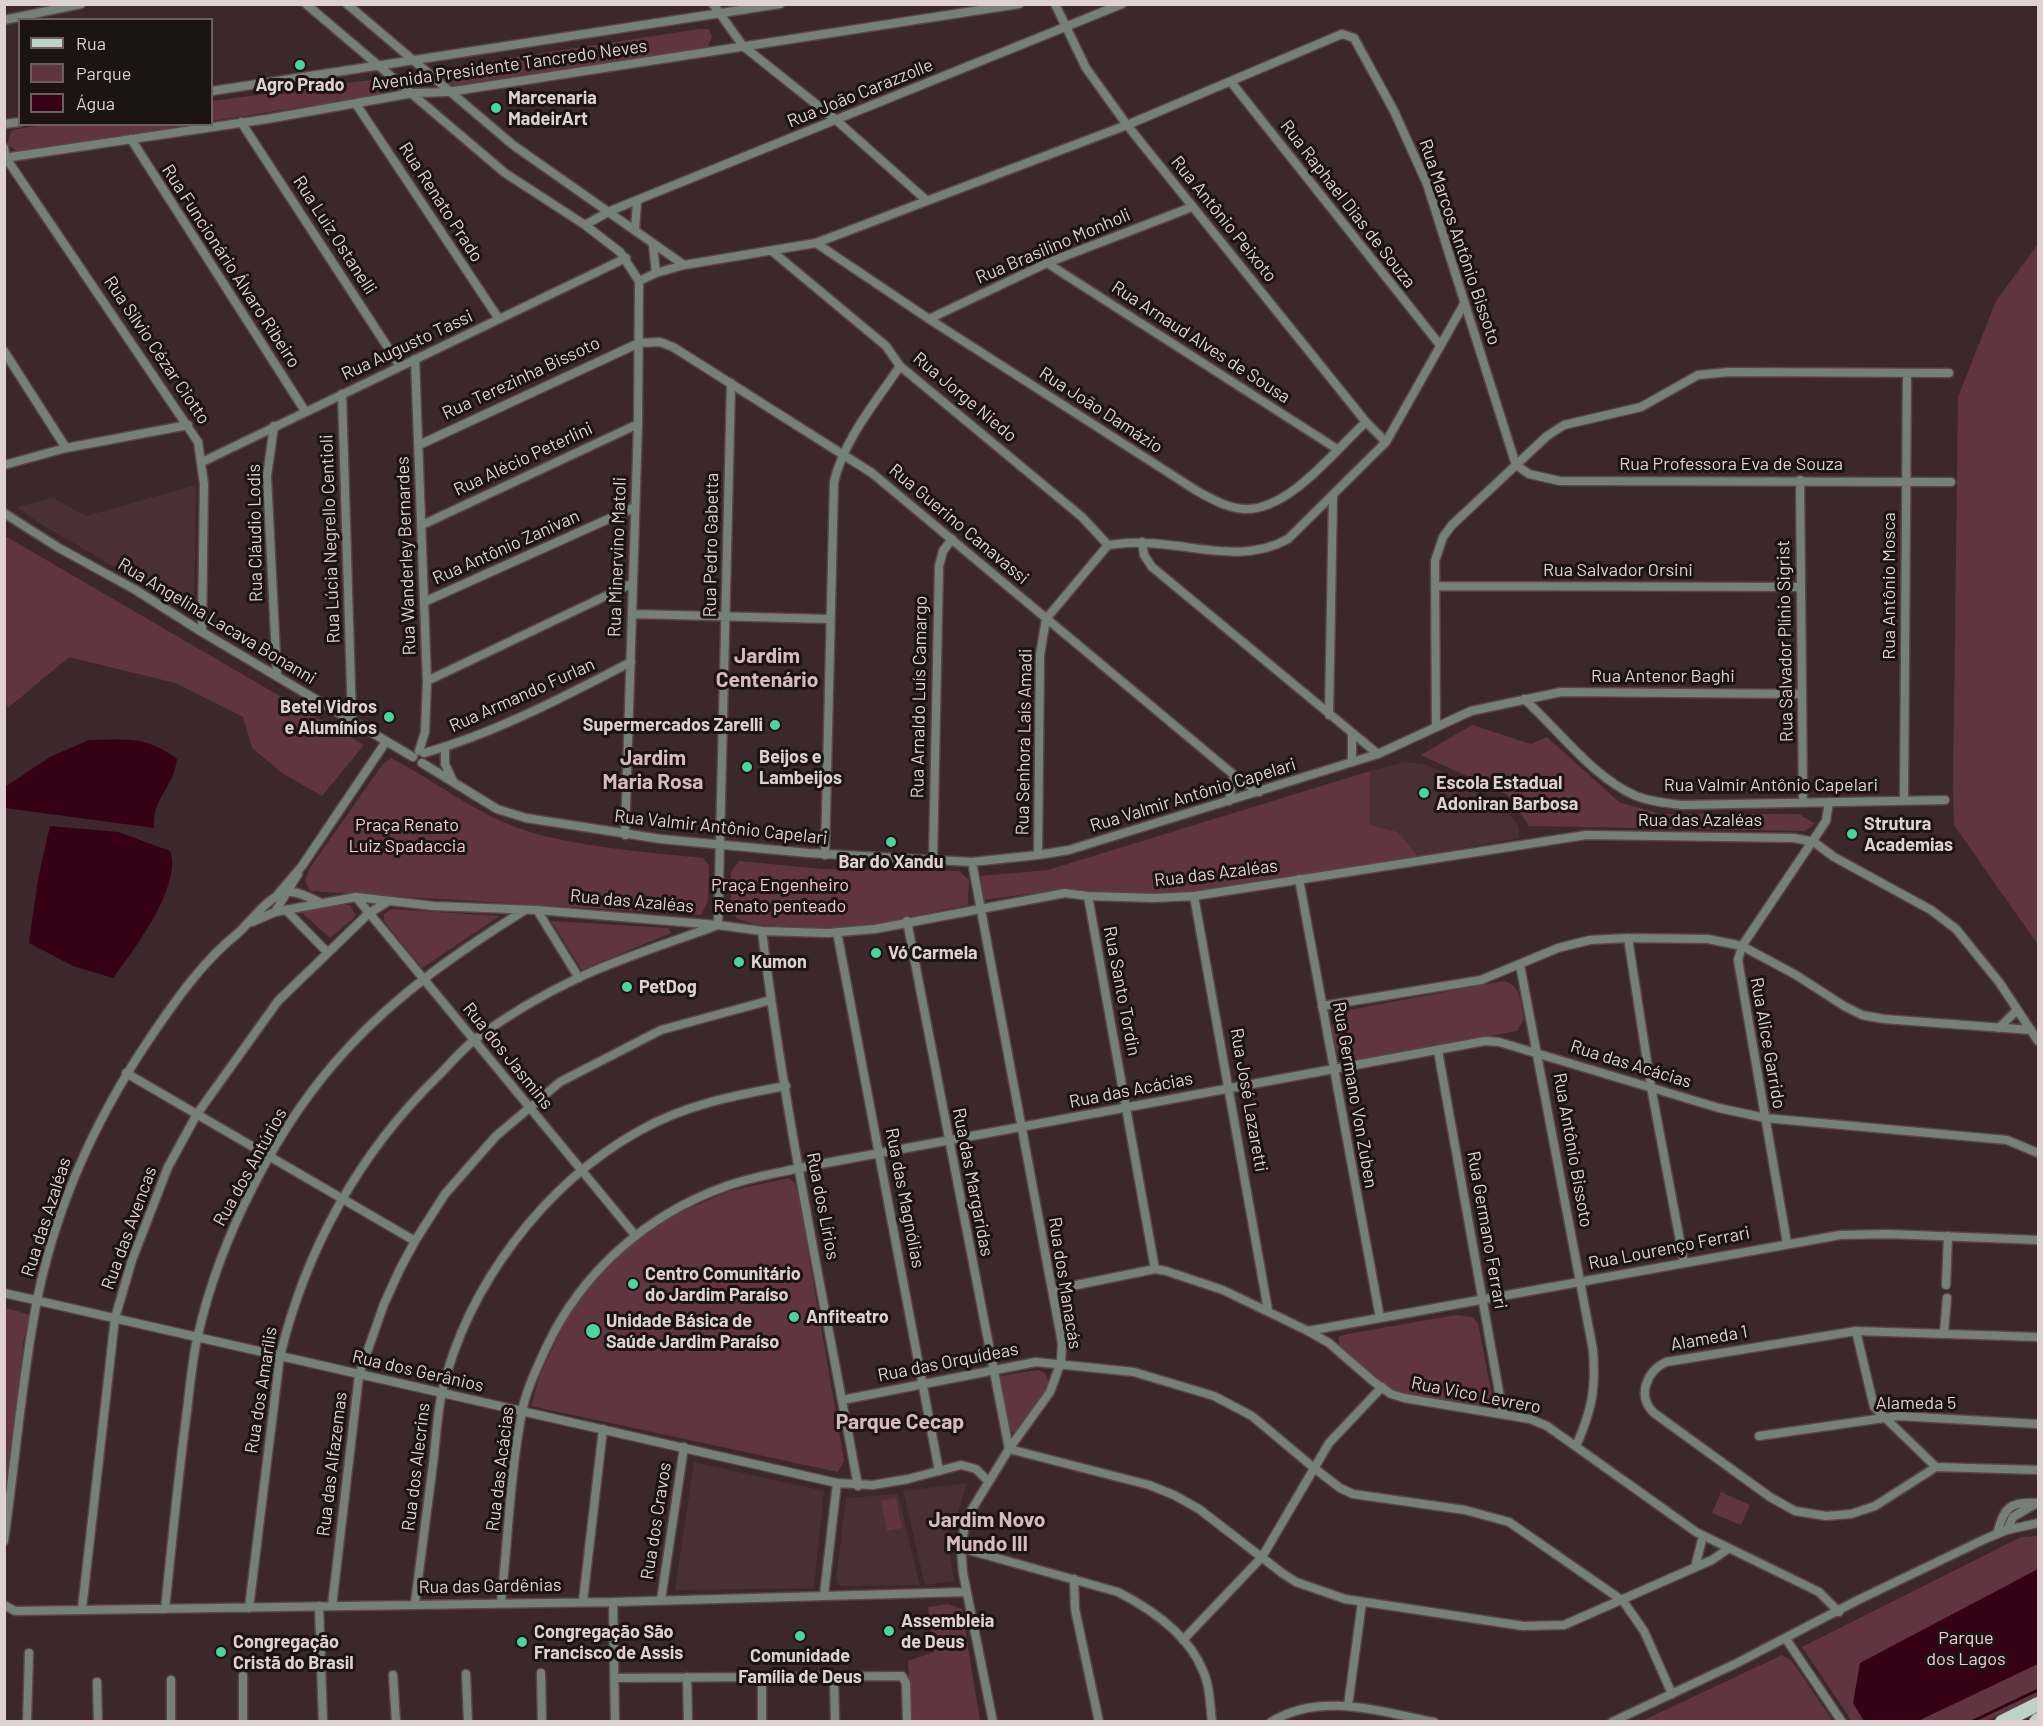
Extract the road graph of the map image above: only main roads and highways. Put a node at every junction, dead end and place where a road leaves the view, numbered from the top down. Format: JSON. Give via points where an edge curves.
{"nodes":[{"id":1,"x":2038,"y":1704,"type":"edge"},
{"id":2,"x":2002,"y":1722,"type":"edge"}],
"edges":[{"from":1,"to":2,"type":"main road"}]}
